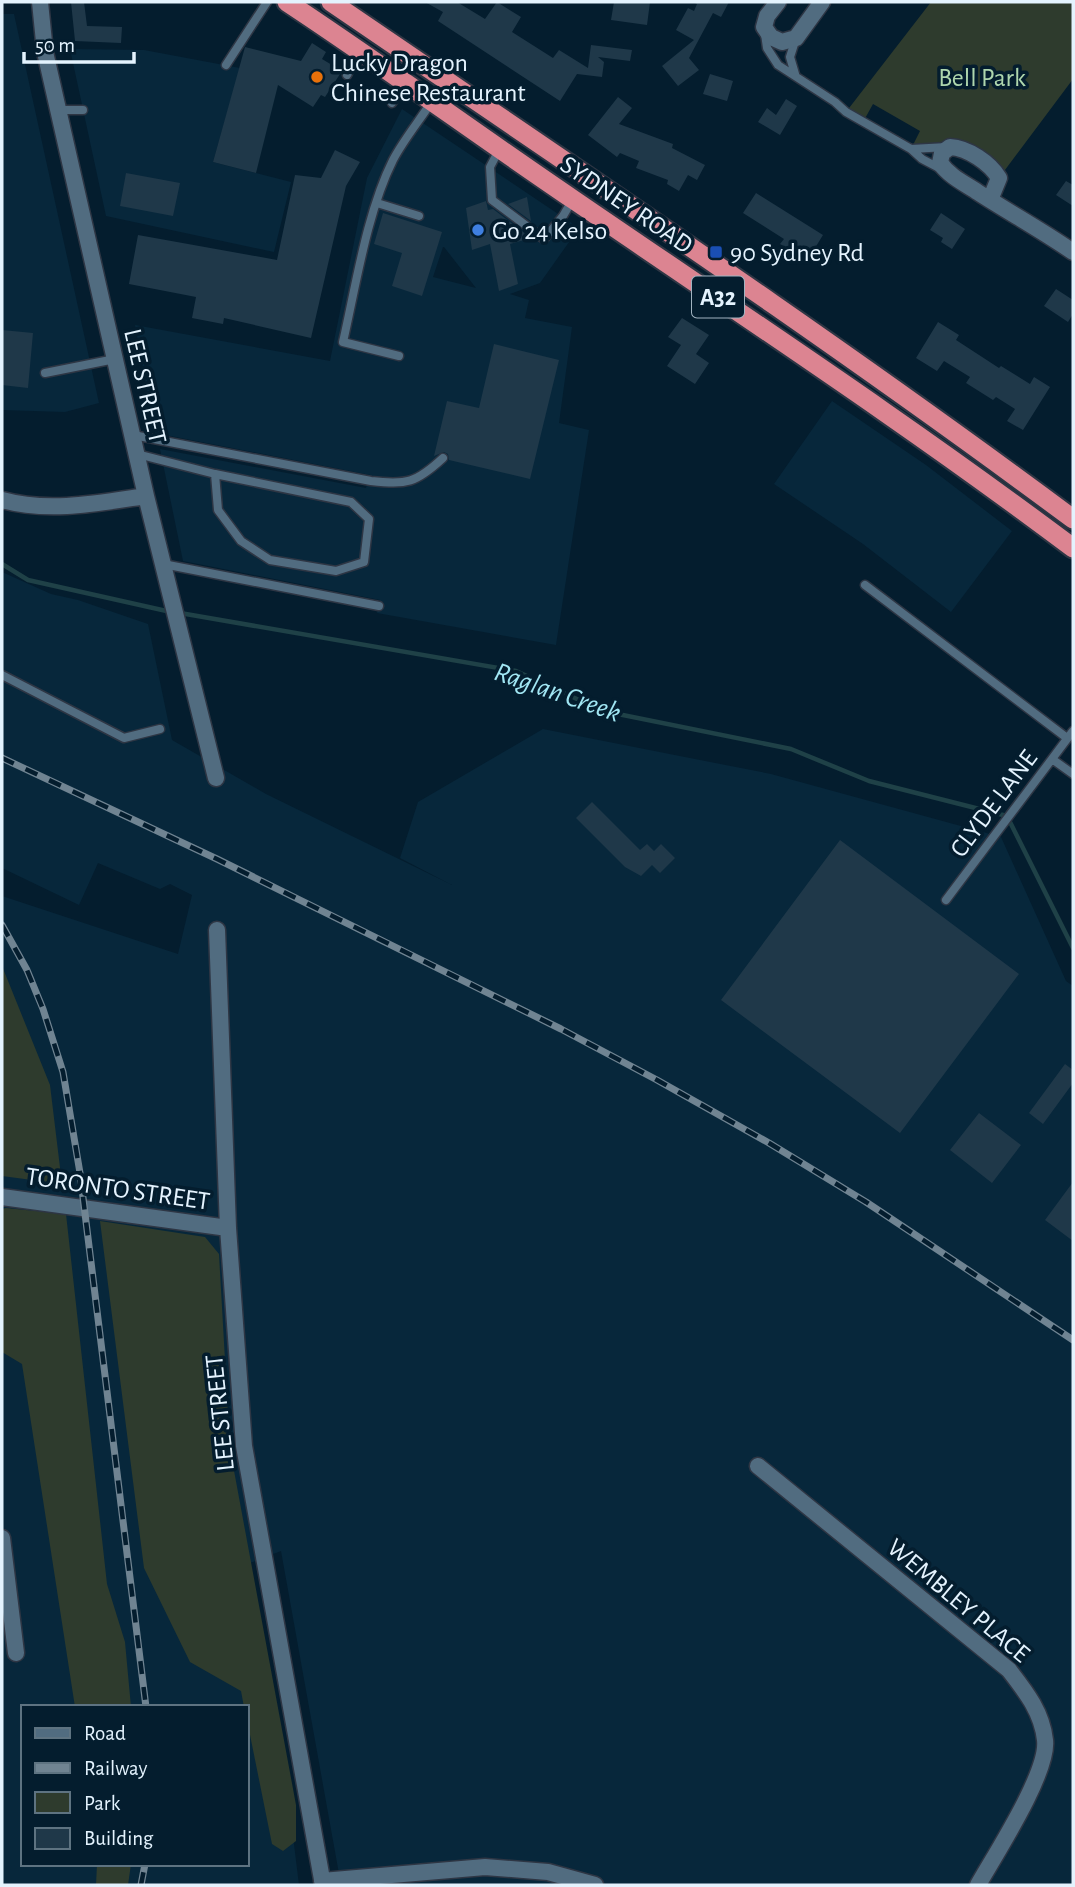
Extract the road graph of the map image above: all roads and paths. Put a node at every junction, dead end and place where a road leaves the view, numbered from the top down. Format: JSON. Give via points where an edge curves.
{"nodes":[{"id":1,"x":40,"y":2,"type":"edge"},
{"id":2,"x":267,"y":2,"type":"edge"},
{"id":3,"x":287,"y":2,"type":"edge"},
{"id":4,"x":331,"y":2,"type":"edge"},
{"id":5,"x":778,"y":2,"type":"edge"},
{"id":6,"x":821,"y":2,"type":"edge"},
{"id":7,"x":764,"y":27,"type":"junction"},
{"id":8,"x":796,"y":37,"type":"junction"},
{"id":9,"x":360,"y":51,"type":"junction"},
{"id":10,"x":226,"y":65,"type":"dead end"},
{"id":11,"x":347,"y":75,"type":"dead end"},
{"id":12,"x":795,"y":75,"type":"junction"},
{"id":13,"x":405,"y":82,"type":"junction"},
{"id":14,"x":432,"y":101,"type":"junction"},
{"id":15,"x":392,"y":103,"type":"dead end"},
{"id":16,"x":58,"y":110,"type":"junction"},
{"id":17,"x":83,"y":110,"type":"dead end"},
{"id":18,"x":950,"y":146,"type":"junction"},
{"id":19,"x":500,"y":148,"type":"junction"},
{"id":20,"x":911,"y":149,"type":"junction"},
{"id":21,"x":946,"y":171,"type":"junction"},
{"id":22,"x":573,"y":199,"type":"junction"},
{"id":23,"x":990,"y":200,"type":"junction"},
{"id":24,"x":377,"y":203,"type":"junction"},
{"id":25,"x":419,"y":216,"type":"dead end"},
{"id":26,"x":1073,"y":252,"type":"edge"},
{"id":27,"x":399,"y":356,"type":"dead end"},
{"id":28,"x":115,"y":359,"type":"junction"},
{"id":29,"x":45,"y":373,"type":"dead end"},
{"id":30,"x":132,"y":435,"type":"junction"},
{"id":31,"x":137,"y":454,"type":"junction"},
{"id":32,"x":443,"y":458,"type":"dead end"},
{"id":33,"x":215,"y":474,"type":"junction"},
{"id":34,"x":146,"y":496,"type":"junction"},
{"id":35,"x":2,"y":500,"type":"edge"},
{"id":36,"x":1073,"y":519,"type":"edge"},
{"id":37,"x":1073,"y":548,"type":"edge"},
{"id":38,"x":163,"y":564,"type":"junction"},
{"id":39,"x":865,"y":585,"type":"dead end"},
{"id":40,"x":379,"y":606,"type":"dead end"},
{"id":41,"x":2,"y":675,"type":"edge"},
{"id":42,"x":160,"y":729,"type":"dead end"},
{"id":43,"x":1073,"y":731,"type":"edge"},
{"id":44,"x":1067,"y":738,"type":"junction"},
{"id":45,"x":1052,"y":759,"type":"junction"},
{"id":46,"x":1073,"y":774,"type":"edge"},
{"id":47,"x":216,"y":778,"type":"dead end"},
{"id":48,"x":946,"y":900,"type":"dead end"},
{"id":49,"x":217,"y":930,"type":"dead end"},
{"id":50,"x":2,"y":1197,"type":"edge"},
{"id":51,"x":228,"y":1227,"type":"junction"},
{"id":52,"x":758,"y":1466,"type":"dead end"},
{"id":53,"x":2,"y":1538,"type":"edge"},
{"id":54,"x":16,"y":1653,"type":"dead end"},
{"id":55,"x":323,"y":1883,"type":"edge"},
{"id":56,"x":595,"y":1885,"type":"edge"},
{"id":57,"x":978,"y":1885,"type":"edge"}],
"edges":[{"from":1,"to":16,"type":"street","name":"LEE STREET"},
{"from":2,"to":10,"type":"lane"},
{"from":3,"to":9,"type":"highway","name":"SYDNEY ROAD","number":"A32"},
{"from":4,"to":36,"type":"highway","name":"SYDNEY ROAD","number":"A32","via":[[760,295]]},
{"from":5,"to":7,"type":"street"},
{"from":6,"to":8,"type":"street"},
{"from":7,"to":8,"type":"street","via":[[782,43]]},
{"from":7,"to":12,"type":"lane","via":[[767,48],[778,65]]},
{"from":8,"to":12,"type":"lane","via":[[790,57]]},
{"from":9,"to":11,"type":"lane"},
{"from":9,"to":13,"type":"highway","name":"SYDNEY ROAD","number":"A32"},
{"from":12,"to":20,"type":"lane","via":[[846,112]]},
{"from":13,"to":14,"type":"highway","name":"SYDNEY ROAD","number":"A32"},
{"from":13,"to":15,"type":"lane"},
{"from":14,"to":19,"type":"highway","name":"SYDNEY ROAD","number":"A32"},
{"from":14,"to":24,"type":"lane","via":[[394,159]]},
{"from":16,"to":17,"type":"lane"},
{"from":16,"to":28,"type":"street","name":"LEE STREET"},
{"from":18,"to":20,"type":"lane"},
{"from":18,"to":21,"type":"street","via":[[940,163]]},
{"from":18,"to":23,"type":"street","via":[[993,169],[999,178]]},
{"from":19,"to":22,"type":"highway","name":"SYDNEY ROAD","number":"A32"},
{"from":19,"to":22,"type":"lane","via":[[490,167],[492,200],[544,239]]},
{"from":20,"to":21,"type":"lane"},
{"from":21,"to":23,"type":"street"},
{"from":22,"to":37,"type":"highway","name":"SYDNEY ROAD","number":"A32","via":[[843,381]]},
{"from":23,"to":26,"type":"street"},
{"from":24,"to":25,"type":"lane"},
{"from":24,"to":27,"type":"lane","via":[[343,342]]},
{"from":28,"to":29,"type":"lane"},
{"from":28,"to":30,"type":"street","name":"LEE STREET"},
{"from":30,"to":31,"type":"street","name":"LEE STREET"},
{"from":30,"to":32,"type":"lane","via":[[399,484],[425,476]]},
{"from":31,"to":33,"type":"lane"},
{"from":31,"to":34,"type":"street","name":"LEE STREET"},
{"from":33,"to":33,"type":"lane","via":[[351,502],[369,519],[364,562],[336,571],[270,560],[240,541],[218,510]]},
{"from":34,"to":35,"type":"street","via":[[60,506]]},
{"from":34,"to":38,"type":"street","name":"LEE STREET"},
{"from":38,"to":40,"type":"lane"},
{"from":38,"to":47,"type":"street","name":"LEE STREET"},
{"from":39,"to":44,"type":"lane"},
{"from":41,"to":42,"type":"lane","via":[[124,738]]},
{"from":43,"to":44,"type":"lane","name":"CLYDE LANE"},
{"from":44,"to":45,"type":"lane","name":"CLYDE LANE"},
{"from":45,"to":46,"type":"lane"},
{"from":45,"to":48,"type":"lane","name":"CLYDE LANE"},
{"from":49,"to":51,"type":"street","name":"LEE STREET"},
{"from":50,"to":51,"type":"street","name":"TORONTO STREET"},
{"from":51,"to":55,"type":"street","name":"LEE STREET","via":[[244,1446]]},
{"from":52,"to":57,"type":"street","name":"WEMBLEY PLACE","via":[[1009,1670],[1034,1703],[1046,1743],[1035,1786]]},
{"from":53,"to":54,"type":"street"},
{"from":55,"to":56,"type":"street","via":[[485,1867],[548,1872]]}]}
